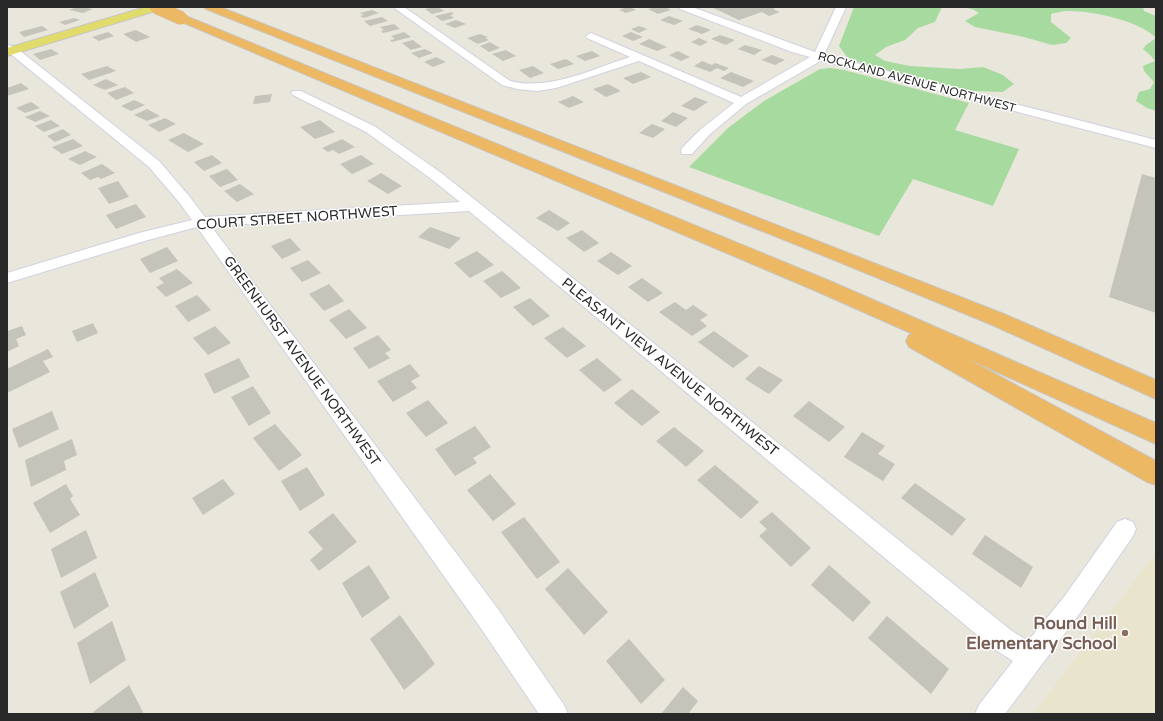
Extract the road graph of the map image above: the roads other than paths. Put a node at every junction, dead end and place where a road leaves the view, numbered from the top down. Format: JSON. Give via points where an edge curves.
{"nodes":[{"id":1,"x":157,"y":7,"type":"edge"},
{"id":2,"x":211,"y":7,"type":"edge"},
{"id":3,"x":398,"y":7,"type":"edge"},
{"id":4,"x":683,"y":7,"type":"edge"},
{"id":5,"x":841,"y":7,"type":"edge"},
{"id":6,"x":591,"y":36,"type":"dead end"},
{"id":7,"x":9,"y":49,"type":"edge"},
{"id":8,"x":818,"y":56,"type":"junction"},
{"id":9,"x":639,"y":57,"type":"junction"},
{"id":10,"x":297,"y":93,"type":"dead end"},
{"id":11,"x":742,"y":102,"type":"junction"},
{"id":12,"x":1156,"y":144,"type":"edge"},
{"id":13,"x":687,"y":151,"type":"dead end"},
{"id":14,"x":474,"y":206,"type":"junction"},
{"id":15,"x":201,"y":222,"type":"junction"},
{"id":16,"x":7,"y":278,"type":"edge"},
{"id":17,"x":823,"y":286,"type":"junction"},
{"id":18,"x":1156,"y":390,"type":"edge"},
{"id":19,"x":1156,"y":434,"type":"edge"},
{"id":20,"x":1156,"y":474,"type":"edge"},
{"id":21,"x":1125,"y":529,"type":"dead end"},
{"id":22,"x":1032,"y":658,"type":"junction"},
{"id":23,"x":555,"y":714,"type":"edge"},
{"id":24,"x":988,"y":714,"type":"edge"}],
"edges":[{"from":1,"to":7,"type":"main road"},
{"from":1,"to":17,"type":"highway","bridge":true},
{"from":2,"to":18,"type":"highway","via":[[831,252],[997,320]]},
{"from":3,"to":9,"type":"street","via":[[506,83],[515,86],[536,89],[554,86]]},
{"from":4,"to":8,"type":"street","name":"ROCKLAND AVENUE NORTHWEST","via":[[770,41]]},
{"from":5,"to":8,"type":"street"},
{"from":6,"to":9,"type":"street"},
{"from":7,"to":15,"type":"street","name":"GREENHURST AVENUE NORTHWEST","via":[[154,164]]},
{"from":8,"to":11,"type":"street","via":[[806,66]]},
{"from":8,"to":12,"type":"street","name":"ROCKLAND AVENUE NORTHWEST"},
{"from":9,"to":11,"type":"street"},
{"from":10,"to":14,"type":"street","name":"PLEASANT VIEW AVENUE NORTHWEST","via":[[370,129],[436,175]]},
{"from":11,"to":13,"type":"street","via":[[705,132]]},
{"from":14,"to":15,"type":"street","name":"COURT STREET NORTHWEST"},
{"from":14,"to":22,"type":"street","name":"PLEASANT VIEW AVENUE NORTHWEST","via":[[1003,640]]},
{"from":15,"to":16,"type":"street","name":"COURT STREET NORTHWEST","via":[[144,236]]},
{"from":15,"to":23,"type":"street","name":"GREENHURST AVENUE NORTHWEST","via":[[489,618]]},
{"from":17,"to":19,"type":"highway"},
{"from":17,"to":20,"type":"highway","via":[[886,324]]},
{"from":21,"to":22,"type":"street"},
{"from":22,"to":24,"type":"street"}]}
